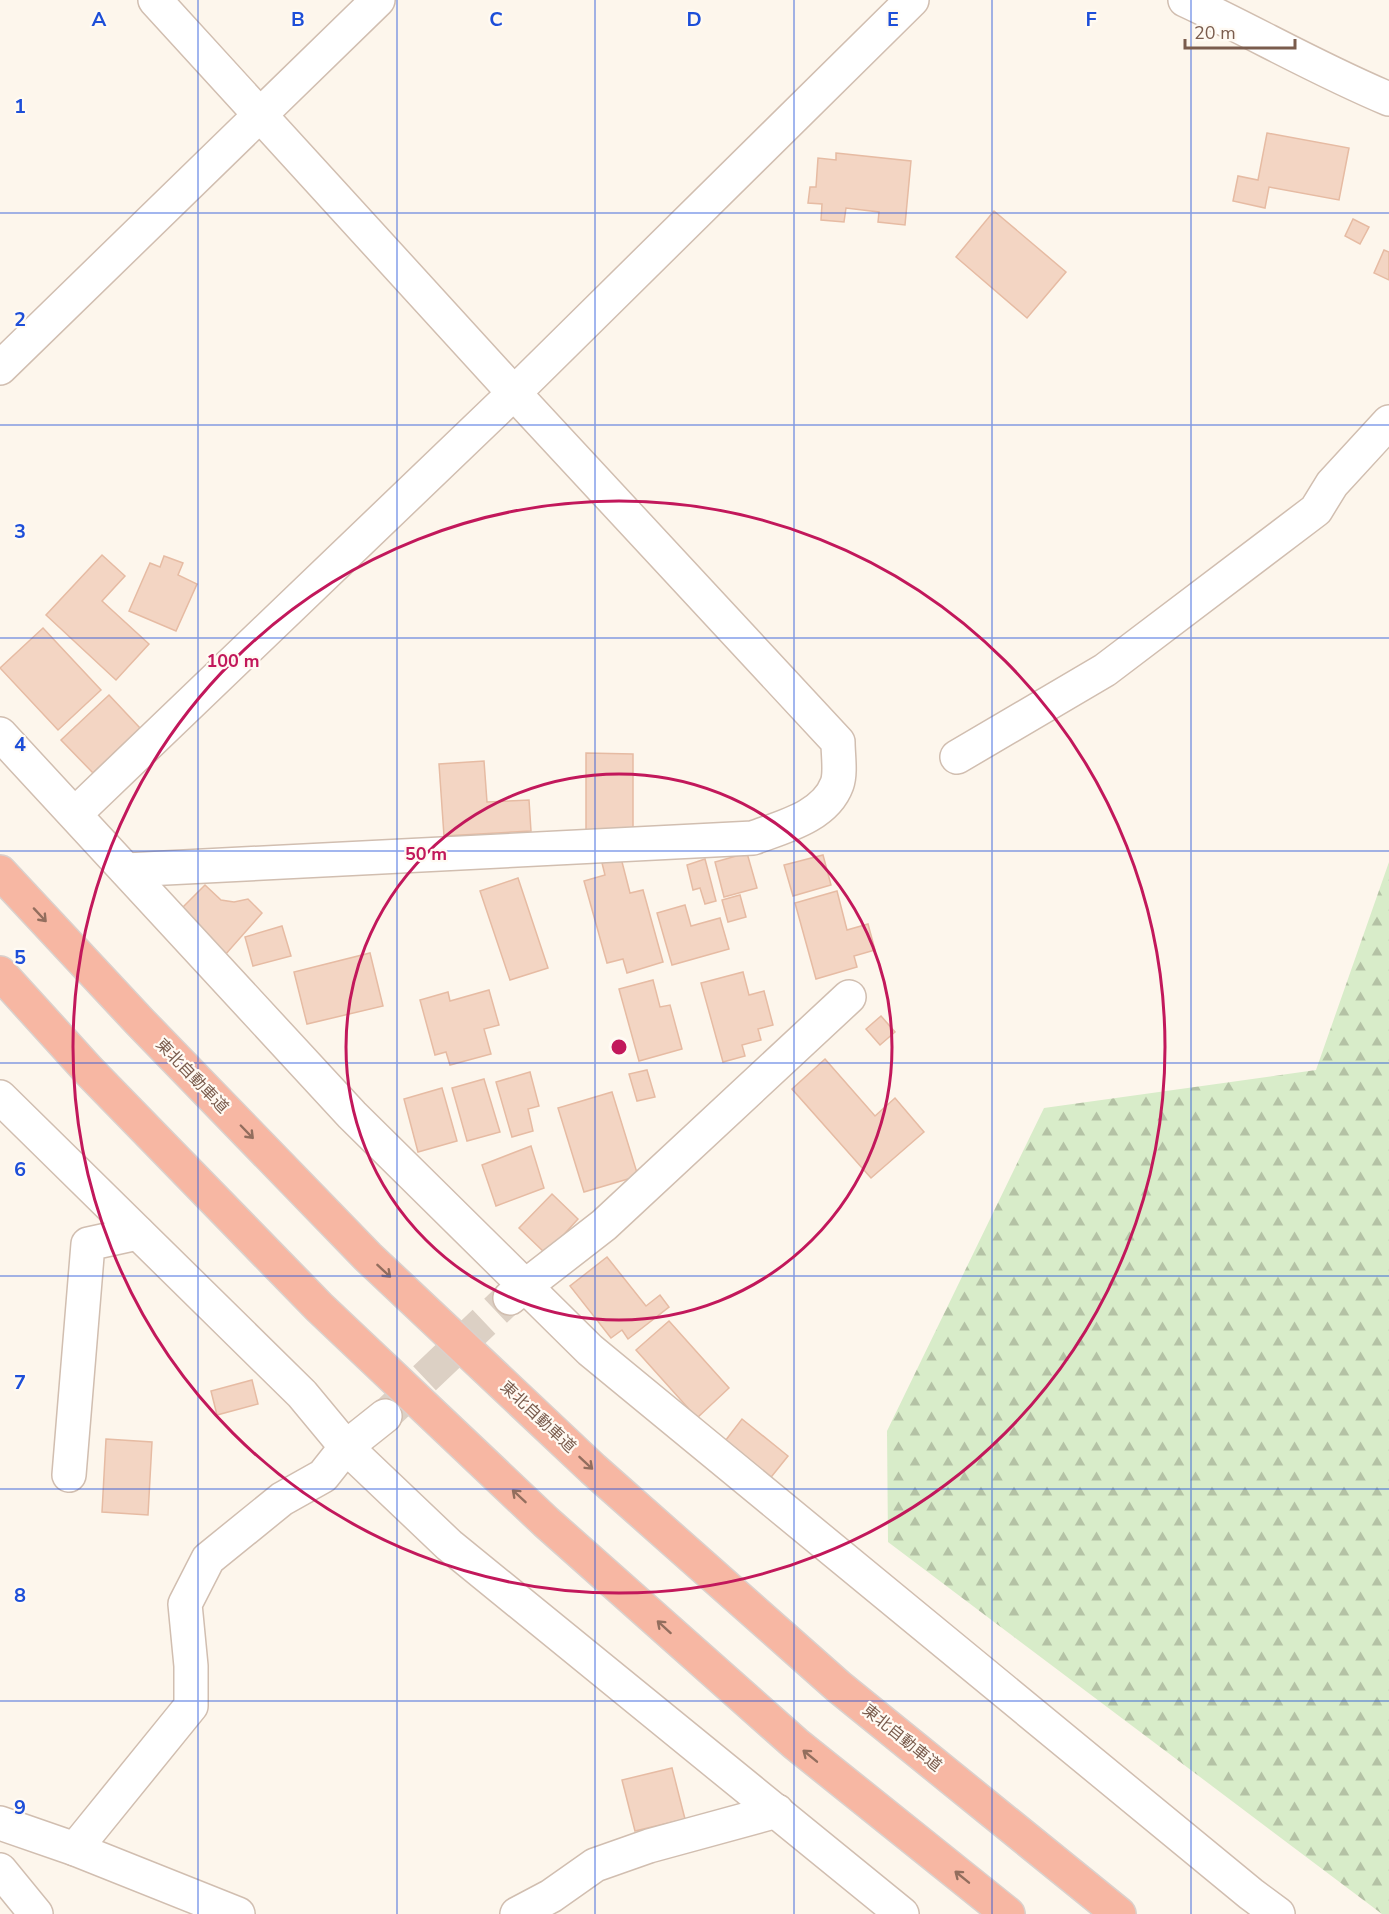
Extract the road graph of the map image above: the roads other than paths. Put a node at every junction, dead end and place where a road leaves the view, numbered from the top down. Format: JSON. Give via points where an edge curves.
{"nodes":[{"id":1,"x":155,"y":0,"type":"edge"},
{"id":2,"x":378,"y":0,"type":"edge"},
{"id":3,"x":912,"y":0,"type":"edge"},
{"id":4,"x":1185,"y":0,"type":"edge"},
{"id":5,"x":1389,"y":99,"type":"edge"},
{"id":6,"x":261,"y":116,"type":"junction"},
{"id":7,"x":0,"y":368,"type":"edge"},
{"id":8,"x":514,"y":393,"type":"junction"},
{"id":9,"x":1389,"y":422,"type":"edge"},
{"id":10,"x":0,"y":734,"type":"edge"},
{"id":11,"x":957,"y":757,"type":"dead end"},
{"id":12,"x":75,"y":814,"type":"junction"},
{"id":13,"x":126,"y":870,"type":"junction"},
{"id":14,"x":0,"y":872,"type":"edge"},
{"id":15,"x":0,"y":973,"type":"edge"},
{"id":16,"x":849,"y":997,"type":"dead end"},
{"id":17,"x":0,"y":1097,"type":"edge"},
{"id":18,"x":138,"y":1233,"type":"junction"},
{"id":19,"x":517,"y":1292,"type":"junction"},
{"id":20,"x":385,"y":1416,"type":"tunnel mouth"},
{"id":21,"x":346,"y":1447,"type":"junction"},
{"id":22,"x":69,"y":1475,"type":"dead end"},
{"id":23,"x":777,"y":1811,"type":"junction"},
{"id":24,"x":0,"y":1823,"type":"edge"},
{"id":25,"x":75,"y":1849,"type":"junction"},
{"id":26,"x":0,"y":1870,"type":"edge"},
{"id":27,"x":36,"y":1914,"type":"edge"},
{"id":28,"x":238,"y":1914,"type":"edge"},
{"id":29,"x":517,"y":1914,"type":"edge"},
{"id":30,"x":902,"y":1914,"type":"edge"},
{"id":31,"x":1008,"y":1914,"type":"edge"},
{"id":32,"x":1119,"y":1914,"type":"edge"},
{"id":33,"x":1278,"y":1914,"type":"edge"}],
"edges":[{"from":1,"to":6,"type":"street"},
{"from":2,"to":6,"type":"street"},
{"from":3,"to":8,"type":"street"},
{"from":4,"to":5,"type":"street","via":[[1351,84]]},
{"from":6,"to":7,"type":"street"},
{"from":6,"to":8,"type":"street"},
{"from":8,"to":12,"type":"street"},
{"from":8,"to":13,"type":"street","via":[[838,742],[838,783],[826,803],[798,821],[753,838]]},
{"from":9,"to":11,"type":"street","via":[[1332,484],[1316,510],[1105,670]]},
{"from":10,"to":12,"type":"street"},
{"from":12,"to":13,"type":"street"},
{"from":13,"to":19,"type":"street"},
{"from":14,"to":32,"type":"highway","name":"東北自動車道","one_way":true,"via":[[368,1257],[593,1469],[839,1687]]},
{"from":31,"to":15,"type":"highway","one_way":true,"via":[[796,1744],[546,1522],[319,1307],[89,1071]]},
{"from":16,"to":19,"type":"street","via":[[604,1225]]},
{"from":17,"to":18,"type":"street"},
{"from":18,"to":21,"type":"street","via":[[302,1394]]},
{"from":18,"to":22,"type":"street","via":[[88,1244]]},
{"from":19,"to":33,"type":"street"},
{"from":20,"to":21,"type":"street"},
{"from":21,"to":23,"type":"street","via":[[449,1545]]},
{"from":21,"to":25,"type":"street","via":[[323,1476],[282,1498],[208,1559],[185,1604],[191,1706]]},
{"from":23,"to":29,"type":"street","via":[[595,1865]]},
{"from":23,"to":30,"type":"street"},
{"from":24,"to":25,"type":"street"},
{"from":25,"to":28,"type":"street"},
{"from":26,"to":27,"type":"street"}]}
